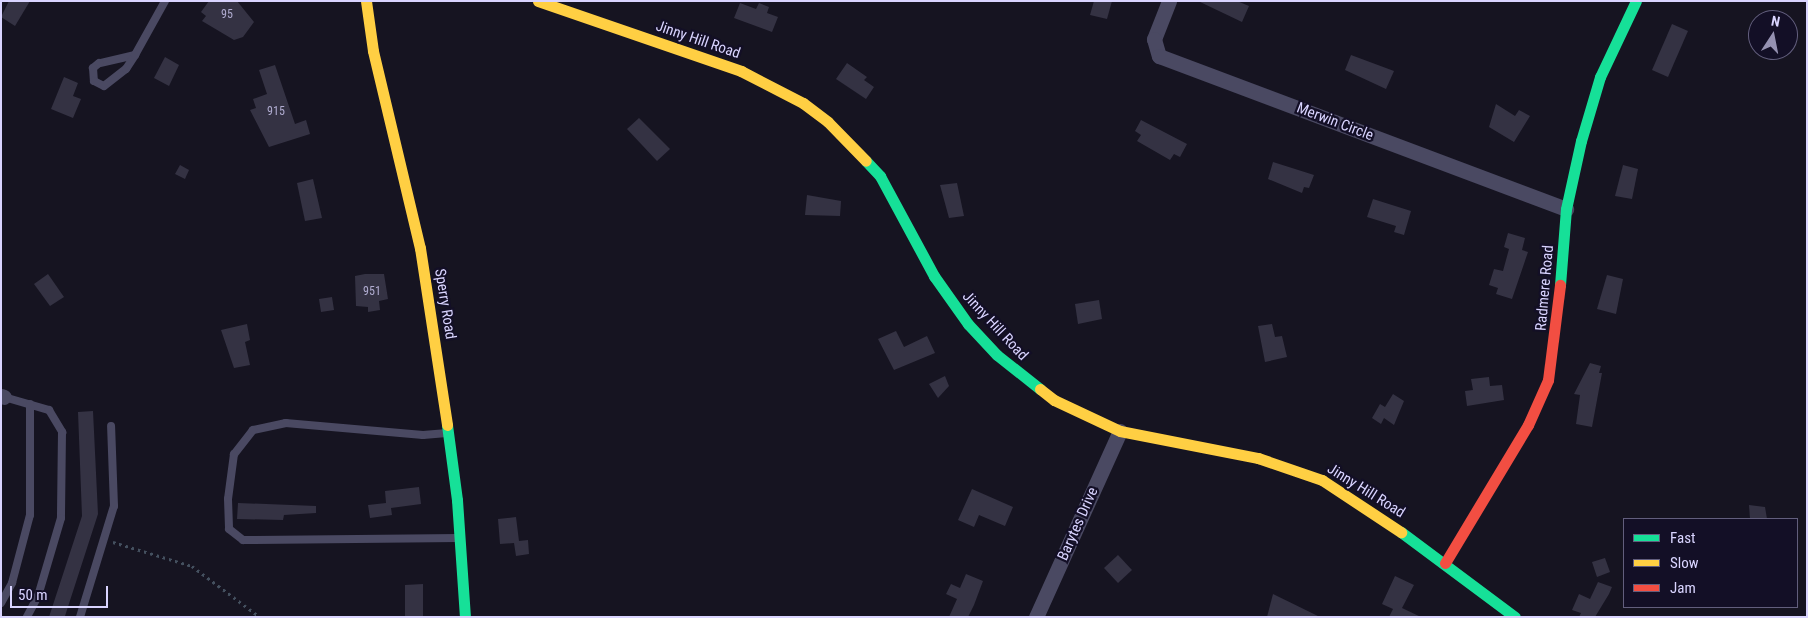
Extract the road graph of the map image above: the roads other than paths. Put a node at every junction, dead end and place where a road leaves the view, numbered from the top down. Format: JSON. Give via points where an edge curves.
{"nodes":[{"id":1,"x":165,"y":1,"type":"edge"},
{"id":2,"x":366,"y":1,"type":"edge"},
{"id":3,"x":538,"y":1,"type":"edge"},
{"id":4,"x":1169,"y":1,"type":"edge"},
{"id":5,"x":1636,"y":1,"type":"edge"},
{"id":6,"x":135,"y":55,"type":"junction"},
{"id":7,"x":1566,"y":209,"type":"junction"},
{"id":8,"x":2,"y":396,"type":"edge"},
{"id":9,"x":30,"y":404,"type":"junction"},
{"id":10,"x":111,"y":426,"type":"dead end"},
{"id":11,"x":1120,"y":431,"type":"junction"},
{"id":12,"x":448,"y":433,"type":"junction"},
{"id":13,"x":461,"y":538,"type":"junction"},
{"id":14,"x":1445,"y":563,"type":"junction"},
{"id":15,"x":1,"y":603,"type":"edge"},
{"id":16,"x":27,"y":617,"type":"edge"},
{"id":17,"x":80,"y":617,"type":"edge"},
{"id":18,"x":465,"y":617,"type":"edge"},
{"id":19,"x":1036,"y":617,"type":"edge"},
{"id":20,"x":1515,"y":617,"type":"edge"}],
"edges":[{"from":1,"to":6,"type":"lane"},
{"from":2,"to":12,"type":"street","name":"Sperry Road","via":[[373,51],[420,248]]},
{"from":3,"to":11,"type":"street","name":"Jinny Hill Road","via":[[741,71],[796,99],[828,122],[880,176],[948,298],[997,355],[1054,400]]},
{"from":4,"to":7,"type":"street","name":"Merwin Circle","via":[[1154,39],[1158,56]]},
{"from":5,"to":7,"type":"street","name":"Radmere Road","via":[[1600,77]]},
{"from":6,"to":6,"type":"lane","via":[[114,82],[104,86],[94,81],[93,68],[99,63]]},
{"from":7,"to":14,"type":"street","name":"Radmere Road","via":[[1558,319],[1548,380],[1528,425]]},
{"from":8,"to":9,"type":"lane"},
{"from":9,"to":15,"type":"lane","via":[[30,515],[12,583]]},
{"from":9,"to":16,"type":"lane","via":[[49,410],[59,422],[63,494],[60,518],[38,596]]},
{"from":10,"to":17,"type":"lane","via":[[114,506],[107,540]]},
{"from":11,"to":14,"type":"street","name":"Jinny Hill Road","via":[[1291,467],[1347,494]]},
{"from":11,"to":19,"type":"street","name":"Barytes Drive"},
{"from":12,"to":13,"type":"street","name":"Sperry Road"},
{"from":12,"to":13,"type":"lane","via":[[423,435],[286,423],[253,430],[234,454],[228,499],[229,529],[243,540]]},
{"from":13,"to":18,"type":"street","name":"Sperry Road"},
{"from":14,"to":20,"type":"street","name":"Jinny Hill Road"}]}
